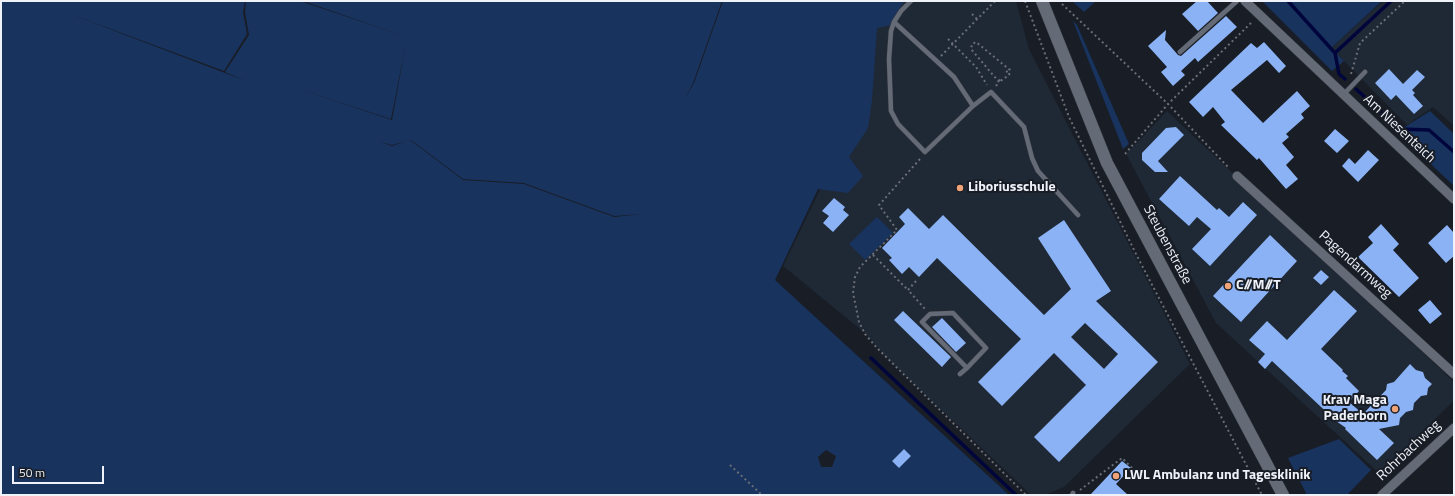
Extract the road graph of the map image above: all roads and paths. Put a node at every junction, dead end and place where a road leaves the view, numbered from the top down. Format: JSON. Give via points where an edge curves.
{"nodes":[{"id":1,"x":911,"y":1,"type":"edge"},
{"id":2,"x":995,"y":1,"type":"edge"},
{"id":3,"x":1025,"y":1,"type":"edge"},
{"id":4,"x":1042,"y":1,"type":"edge"},
{"id":5,"x":1237,"y":1,"type":"edge"},
{"id":6,"x":1246,"y":1,"type":"edge"},
{"id":7,"x":1405,"y":1,"type":"edge"},
{"id":8,"x":1062,"y":4,"type":"dead end"},
{"id":9,"x":972,"y":14,"type":"dead end"},
{"id":10,"x":1260,"y":14,"type":"junction"},
{"id":11,"x":977,"y":19,"type":"junction"},
{"id":12,"x":894,"y":22,"type":"junction"},
{"id":13,"x":948,"y":39,"type":"dead end"},
{"id":14,"x":953,"y":44,"type":"junction"},
{"id":15,"x":1180,"y":52,"type":"dead end"},
{"id":16,"x":937,"y":61,"type":"junction"},
{"id":17,"x":1010,"y":70,"type":"junction"},
{"id":18,"x":1006,"y":72,"type":"dead end"},
{"id":19,"x":1365,"y":72,"type":"dead end"},
{"id":20,"x":1000,"y":78,"type":"dead end"},
{"id":21,"x":1347,"y":78,"type":"dead end"},
{"id":22,"x":999,"y":82,"type":"junction"},
{"id":23,"x":991,"y":92,"type":"junction"},
{"id":24,"x":1343,"y":95,"type":"junction"},
{"id":25,"x":1168,"y":104,"type":"junction"},
{"id":26,"x":973,"y":106,"type":"junction"},
{"id":27,"x":925,"y":152,"type":"junction"},
{"id":28,"x":1125,"y":154,"type":"dead end"},
{"id":29,"x":1237,"y":176,"type":"joint"},
{"id":30,"x":1454,"y":199,"type":"edge"},
{"id":31,"x":1078,"y":215,"type":"dead end"},
{"id":32,"x":873,"y":255,"type":"junction"},
{"id":33,"x":916,"y":281,"type":"dead end"},
{"id":34,"x":908,"y":290,"type":"junction"},
{"id":35,"x":930,"y":314,"type":"junction"},
{"id":36,"x":967,"y":368,"type":"junction"},
{"id":37,"x":960,"y":374,"type":"dead end"},
{"id":38,"x":1454,"y":374,"type":"edge"},
{"id":39,"x":1454,"y":428,"type":"edge"},
{"id":40,"x":730,"y":465,"type":"dead end"},
{"id":41,"x":1133,"y":468,"type":"dead end"},
{"id":42,"x":1073,"y":494,"type":"edge"},
{"id":43,"x":762,"y":495,"type":"edge"},
{"id":44,"x":1026,"y":495,"type":"edge"},
{"id":45,"x":1262,"y":495,"type":"edge"},
{"id":46,"x":1283,"y":495,"type":"edge"},
{"id":47,"x":1382,"y":495,"type":"edge"}],
"edges":[{"from":1,"to":12,"type":"lane"},
{"from":2,"to":11,"type":"path"},
{"from":3,"to":45,"type":"path","via":[[1069,117],[1137,256]]},
{"from":4,"to":46,"type":"street","name":"Steubenstraße","via":[[1107,163]]},
{"from":5,"to":15,"type":"lane"},
{"from":6,"to":10,"type":"street","name":"Am Niesenteich"},
{"from":7,"to":21,"type":"path","via":[[1360,43],[1351,74]]},
{"from":8,"to":25,"type":"path"},
{"from":9,"to":11,"type":"path"},
{"from":10,"to":24,"type":"street","name":"Am Niesenteich"},
{"from":10,"to":25,"type":"path"},
{"from":11,"to":14,"type":"path"},
{"from":12,"to":16,"type":"lane"},
{"from":12,"to":27,"type":"lane","via":[[889,59],[891,111],[898,124]]},
{"from":13,"to":14,"type":"path"},
{"from":14,"to":16,"type":"path"},
{"from":14,"to":23,"type":"path","via":[[976,67]]},
{"from":16,"to":26,"type":"lane","via":[[954,77]]},
{"from":17,"to":18,"type":"path"},
{"from":17,"to":22,"type":"path","via":[[1009,75]]},
{"from":17,"to":22,"type":"path","via":[[976,42],[972,44],[971,49]]},
{"from":19,"to":24,"type":"lane","name":"Am Niesenteich"},
{"from":20,"to":22,"type":"path"},
{"from":22,"to":23,"type":"path"},
{"from":23,"to":26,"type":"lane"},
{"from":23,"to":31,"type":"lane","via":[[1024,127],[1038,171]]},
{"from":24,"to":30,"type":"street","name":"Am Niesenteich"},
{"from":25,"to":28,"type":"path"},
{"from":25,"to":29,"type":"path"},
{"from":26,"to":27,"type":"lane"},
{"from":27,"to":32,"type":"path","via":[[880,206],[897,230]]},
{"from":29,"to":38,"type":"street","name":"Pagendarmweg"},
{"from":32,"to":34,"type":"path"},
{"from":32,"to":44,"type":"path","via":[[860,267],[855,277],[853,293],[857,316],[865,334]]},
{"from":33,"to":34,"type":"path"},
{"from":34,"to":35,"type":"path"},
{"from":35,"to":36,"type":"lane","via":[[922,322]]},
{"from":35,"to":36,"type":"lane","via":[[953,313],[986,348]]},
{"from":36,"to":37,"type":"lane"},
{"from":39,"to":47,"type":"street","name":"Rohrbachweg"},
{"from":40,"to":43,"type":"path"},
{"from":41,"to":42,"type":"path","via":[[1122,458]]}]}
